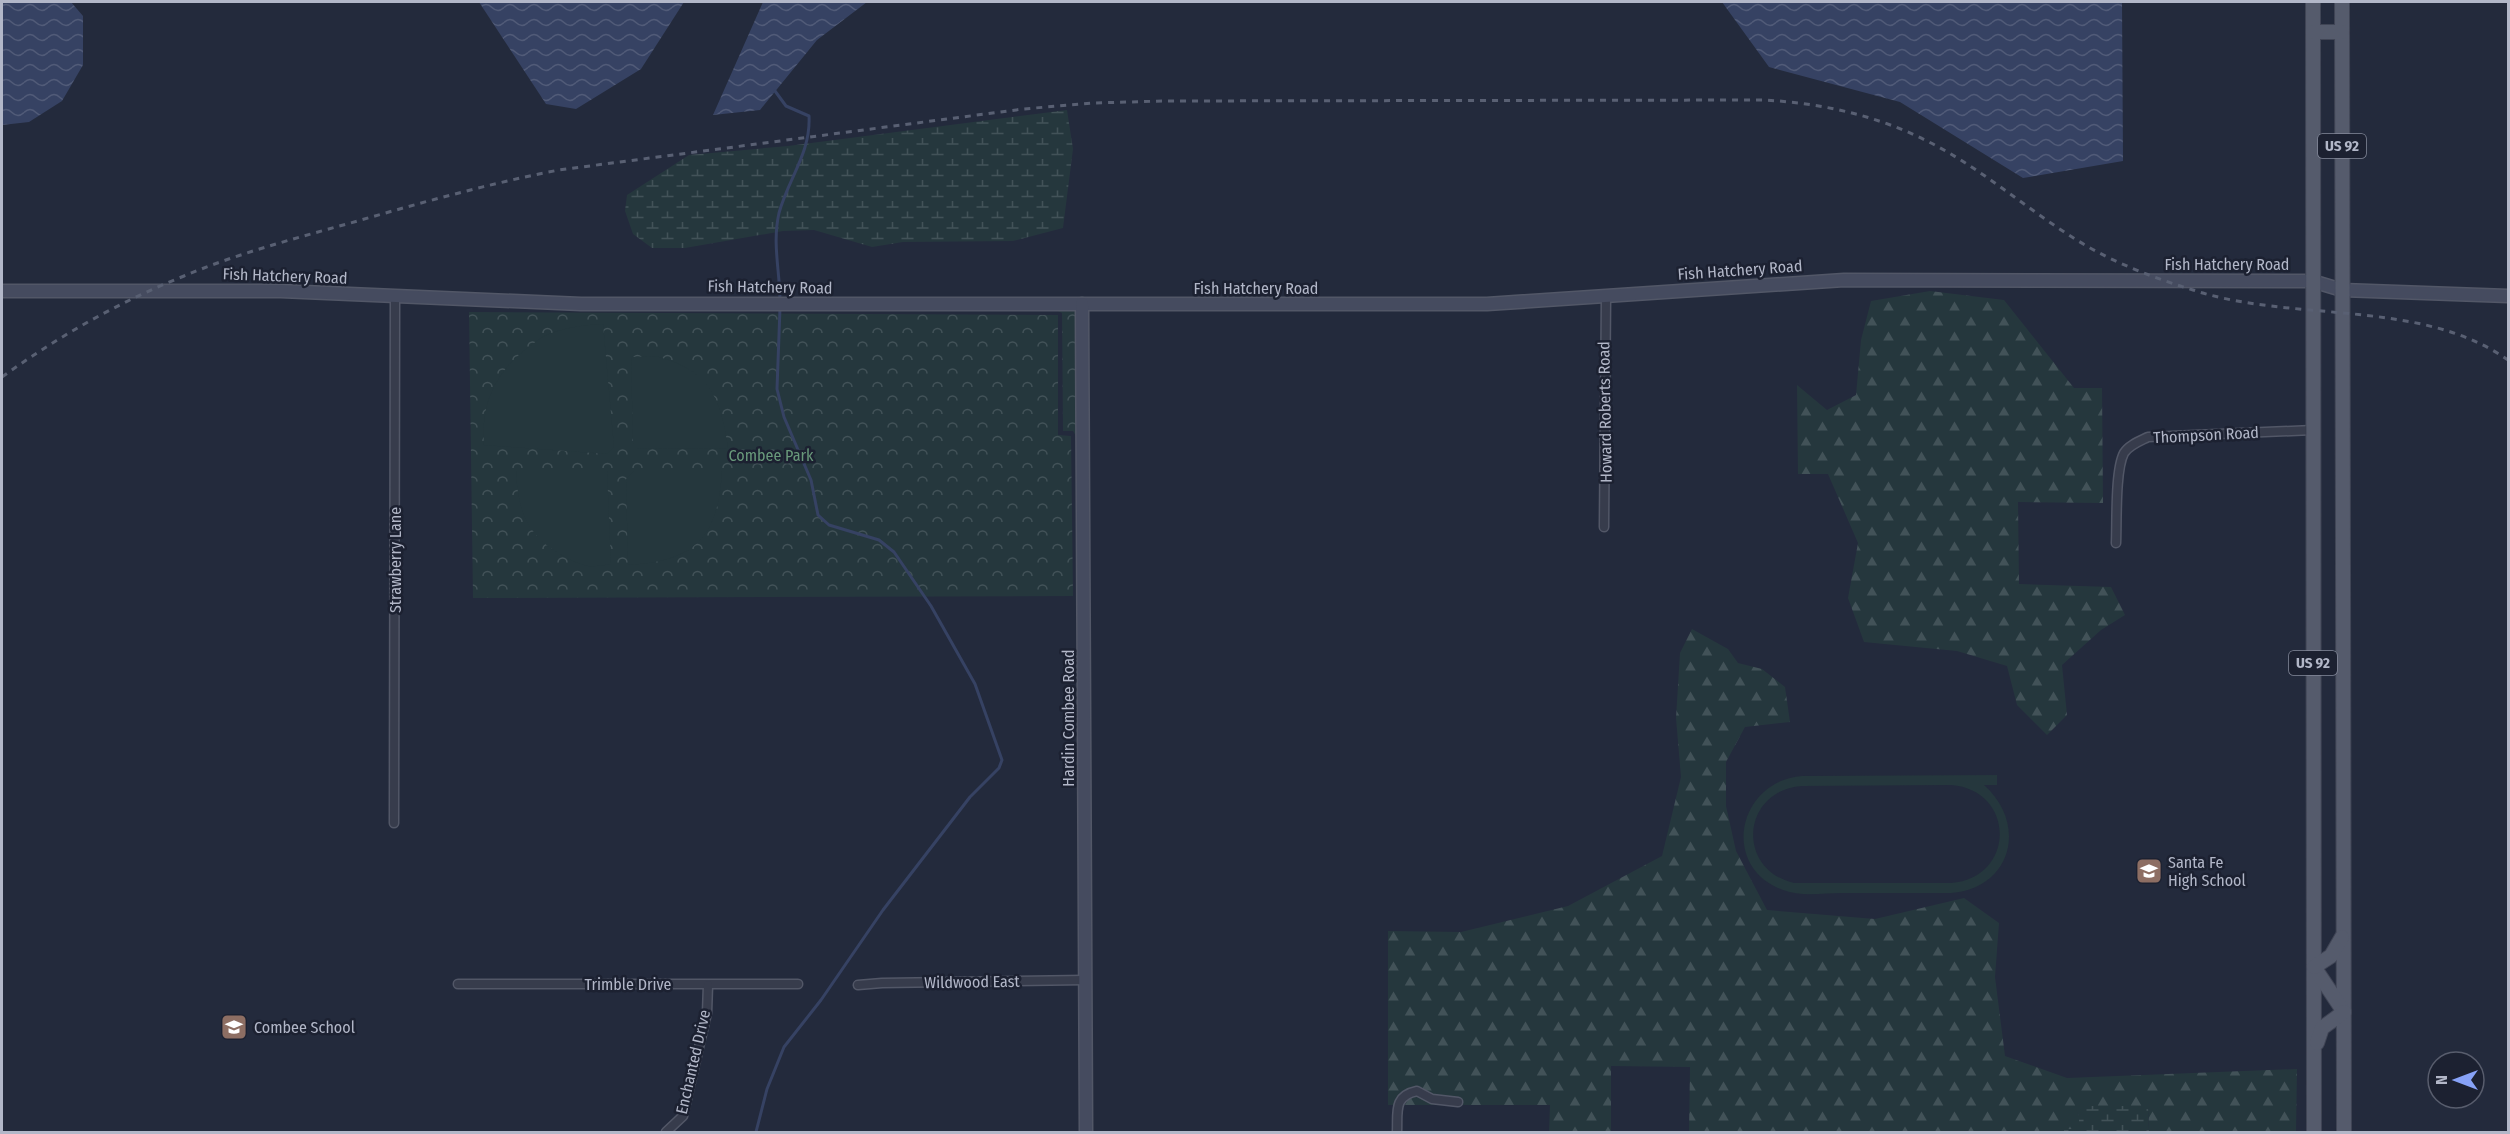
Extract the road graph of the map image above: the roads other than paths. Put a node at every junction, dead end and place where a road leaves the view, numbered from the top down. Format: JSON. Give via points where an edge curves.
{"nodes":[{"id":1,"x":2313,"y":2,"type":"edge"},
{"id":2,"x":2342,"y":2,"type":"edge"},
{"id":3,"x":2313,"y":32,"type":"junction"},
{"id":4,"x":2342,"y":32,"type":"junction"},
{"id":5,"x":2312,"y":281,"type":"junction"},
{"id":6,"x":2342,"y":290,"type":"junction"},
{"id":7,"x":2,"y":291,"type":"edge"},
{"id":8,"x":395,"y":296,"type":"junction"},
{"id":9,"x":2508,"y":296,"type":"edge"},
{"id":10,"x":1606,"y":297,"type":"junction"},
{"id":11,"x":1082,"y":304,"type":"junction"},
{"id":12,"x":2313,"y":430,"type":"junction"},
{"id":13,"x":1604,"y":527,"type":"dead end"},
{"id":14,"x":2116,"y":543,"type":"dead end"},
{"id":15,"x":394,"y":823,"type":"dead end"},
{"id":16,"x":2344,"y":933,"type":"junction"},
{"id":17,"x":2314,"y":967,"type":"junction"},
{"id":18,"x":1085,"y":980,"type":"junction"},
{"id":19,"x":458,"y":984,"type":"dead end"},
{"id":20,"x":798,"y":984,"type":"dead end"},
{"id":21,"x":708,"y":985,"type":"junction"},
{"id":22,"x":858,"y":985,"type":"dead end"},
{"id":23,"x":2344,"y":1012,"type":"junction"},
{"id":24,"x":2314,"y":1056,"type":"junction"},
{"id":25,"x":1458,"y":1102,"type":"dead end"},
{"id":26,"x":666,"y":1132,"type":"edge"},
{"id":27,"x":1086,"y":1132,"type":"edge"},
{"id":28,"x":1396,"y":1132,"type":"edge"},
{"id":29,"x":2314,"y":1132,"type":"edge"},
{"id":30,"x":2344,"y":1132,"type":"edge"}],
"edges":[{"from":1,"to":3,"type":"main road","number":"US 92"},
{"from":2,"to":4,"type":"main road","number":"US 92"},
{"from":3,"to":4,"type":"main road"},
{"from":3,"to":5,"type":"main road","number":"US 92"},
{"from":4,"to":6,"type":"main road","number":"US 92"},
{"from":5,"to":6,"type":"street","name":"Fish Hatchery Road"},
{"from":5,"to":10,"type":"street","name":"Fish Hatchery Road","via":[[1844,280]]},
{"from":5,"to":12,"type":"main road","number":"US 92"},
{"from":6,"to":9,"type":"street","name":"Fish Hatchery Road"},
{"from":6,"to":16,"type":"main road","number":"US 92"},
{"from":7,"to":8,"type":"street","name":"Fish Hatchery Road","via":[[281,291]]},
{"from":8,"to":11,"type":"street","name":"Fish Hatchery Road","via":[[581,304]]},
{"from":8,"to":15,"type":"street","name":"Strawberry Lane"},
{"from":10,"to":11,"type":"street","name":"Fish Hatchery Road","via":[[1477,304]]},
{"from":10,"to":13,"type":"street","name":"Howard Roberts Road"},
{"from":11,"to":18,"type":"street","name":"Hardin Combee Road"},
{"from":12,"to":14,"type":"street","name":"Thompson Road","via":[[2148,437],[2131,446],[2120,469]]},
{"from":12,"to":17,"type":"main road","number":"US 92"},
{"from":16,"to":17,"type":"main road","via":[[2331,956]]},
{"from":16,"to":23,"type":"main road","number":"US 92"},
{"from":17,"to":23,"type":"main road"},
{"from":17,"to":24,"type":"main road","number":"US 92"},
{"from":18,"to":22,"type":"street","name":"Wildwood East"},
{"from":18,"to":27,"type":"street","name":"Hardin Combee Road"},
{"from":19,"to":21,"type":"street","name":"Trimble Drive"},
{"from":20,"to":21,"type":"street","name":"Trimble Drive"},
{"from":21,"to":26,"type":"street","name":"Enchanted Drive","via":[[707,1013],[683,1116]]},
{"from":23,"to":24,"type":"main road","via":[[2322,1028]]},
{"from":23,"to":30,"type":"main road","number":"US 92"},
{"from":24,"to":29,"type":"main road","number":"US 92"},
{"from":25,"to":28,"type":"street","via":[[1410,1092],[1398,1104]]}]}
